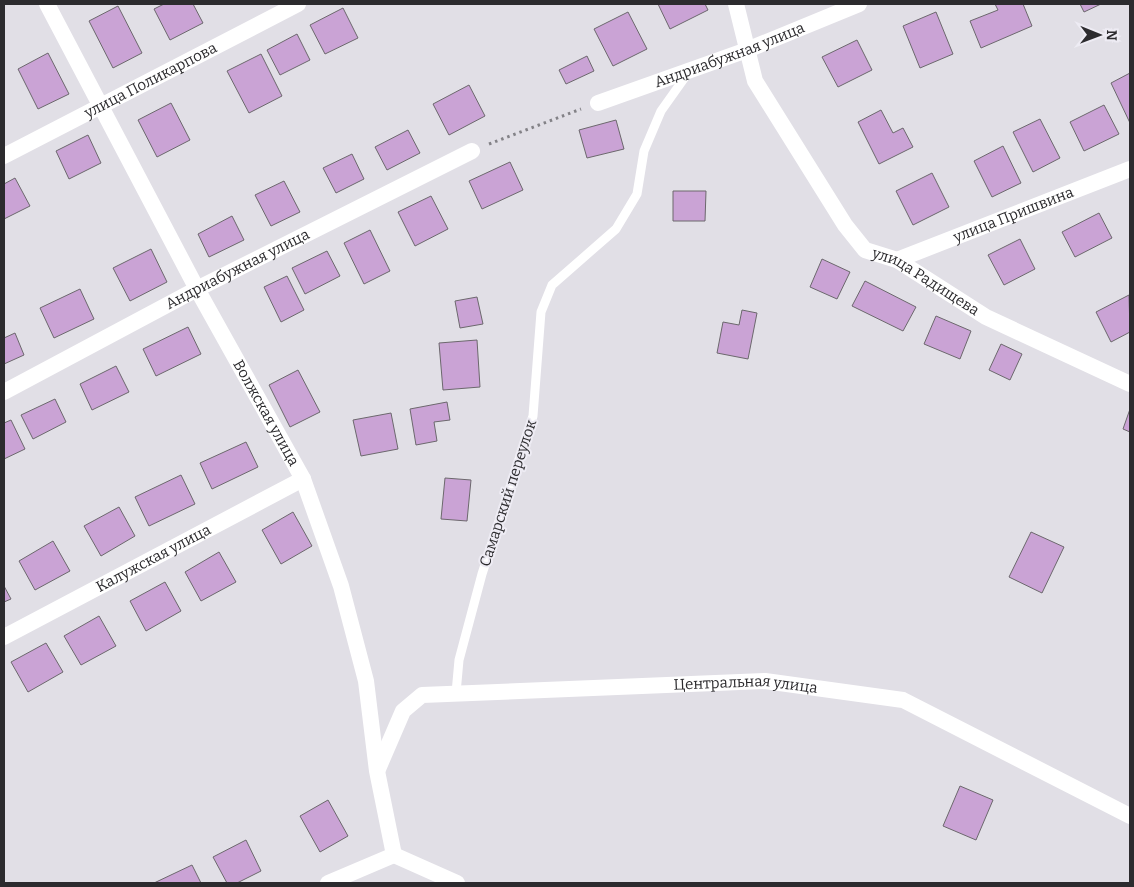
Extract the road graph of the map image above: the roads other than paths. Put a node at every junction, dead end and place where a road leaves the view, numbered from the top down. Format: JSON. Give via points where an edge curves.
{"nodes":[{"id":1,"x":47,"y":4,"type":"edge"},
{"id":2,"x":298,"y":4,"type":"edge"},
{"id":3,"x":736,"y":4,"type":"edge"},
{"id":4,"x":859,"y":4,"type":"edge"},
{"id":5,"x":748,"y":50,"type":"junction"},
{"id":6,"x":690,"y":71,"type":"junction"},
{"id":7,"x":598,"y":103,"type":"dead end"},
{"id":8,"x":101,"y":104,"type":"junction"},
{"id":9,"x":472,"y":151,"type":"road end"},
{"id":10,"x":4,"y":156,"type":"edge"},
{"id":11,"x":1130,"y":169,"type":"edge"},
{"id":12,"x":897,"y":260,"type":"junction"},
{"id":13,"x":197,"y":289,"type":"junction"},
{"id":14,"x":1130,"y":384,"type":"edge"},
{"id":15,"x":4,"y":392,"type":"edge"},
{"id":16,"x":303,"y":479,"type":"junction"},
{"id":17,"x":4,"y":637,"type":"edge"},
{"id":18,"x":456,"y":693,"type":"junction"},
{"id":19,"x":377,"y":771,"type":"junction"},
{"id":20,"x":1130,"y":816,"type":"edge"},
{"id":21,"x":394,"y":855,"type":"junction"},
{"id":22,"x":328,"y":883,"type":"edge"},
{"id":23,"x":457,"y":883,"type":"edge"}],
"edges":[{"from":1,"to":8,"type":"street","name":"Волжская улица"},
{"from":2,"to":8,"type":"street","name":"улица Поликарпова"},
{"from":3,"to":5,"type":"street","name":"улица Радищева"},
{"from":4,"to":5,"type":"street","name":"Андриабужная улица"},
{"from":5,"to":6,"type":"street","name":"Андриабужная улица"},
{"from":5,"to":12,"type":"street","name":"улица Радищева","via":[[755,81],[845,225],[866,250]]},
{"from":6,"to":7,"type":"street","name":"Андриабужная улица"},
{"from":6,"to":18,"type":"lane","name":"Самарский переулок","via":[[661,111],[644,151],[636,194],[616,229],[552,285],[541,312],[533,416],[482,574],[459,660]]},
{"from":8,"to":10,"type":"street","name":"улица Поликарпова"},
{"from":8,"to":13,"type":"street","name":"Волжская улица"},
{"from":9,"to":13,"type":"street","name":"Андриабужная улица"},
{"from":11,"to":12,"type":"street","name":"улица Пришвина"},
{"from":12,"to":14,"type":"street","name":"улица Радищева","via":[[986,317]]},
{"from":13,"to":15,"type":"street","name":"Андриабужная улица"},
{"from":13,"to":16,"type":"street","name":"Волжская улица"},
{"from":16,"to":17,"type":"street","name":"Калужская улица"},
{"from":16,"to":19,"type":"street","name":"Волжская улица","via":[[341,586],[366,681]]},
{"from":18,"to":19,"type":"street","name":"Центральная улица","via":[[422,696],[403,711]]},
{"from":18,"to":20,"type":"street","name":"Центральная улица","via":[[765,680],[903,700]]},
{"from":19,"to":21,"type":"street","name":"Волжская улица"},
{"from":21,"to":22,"type":"street"},
{"from":21,"to":23,"type":"street"}]}
